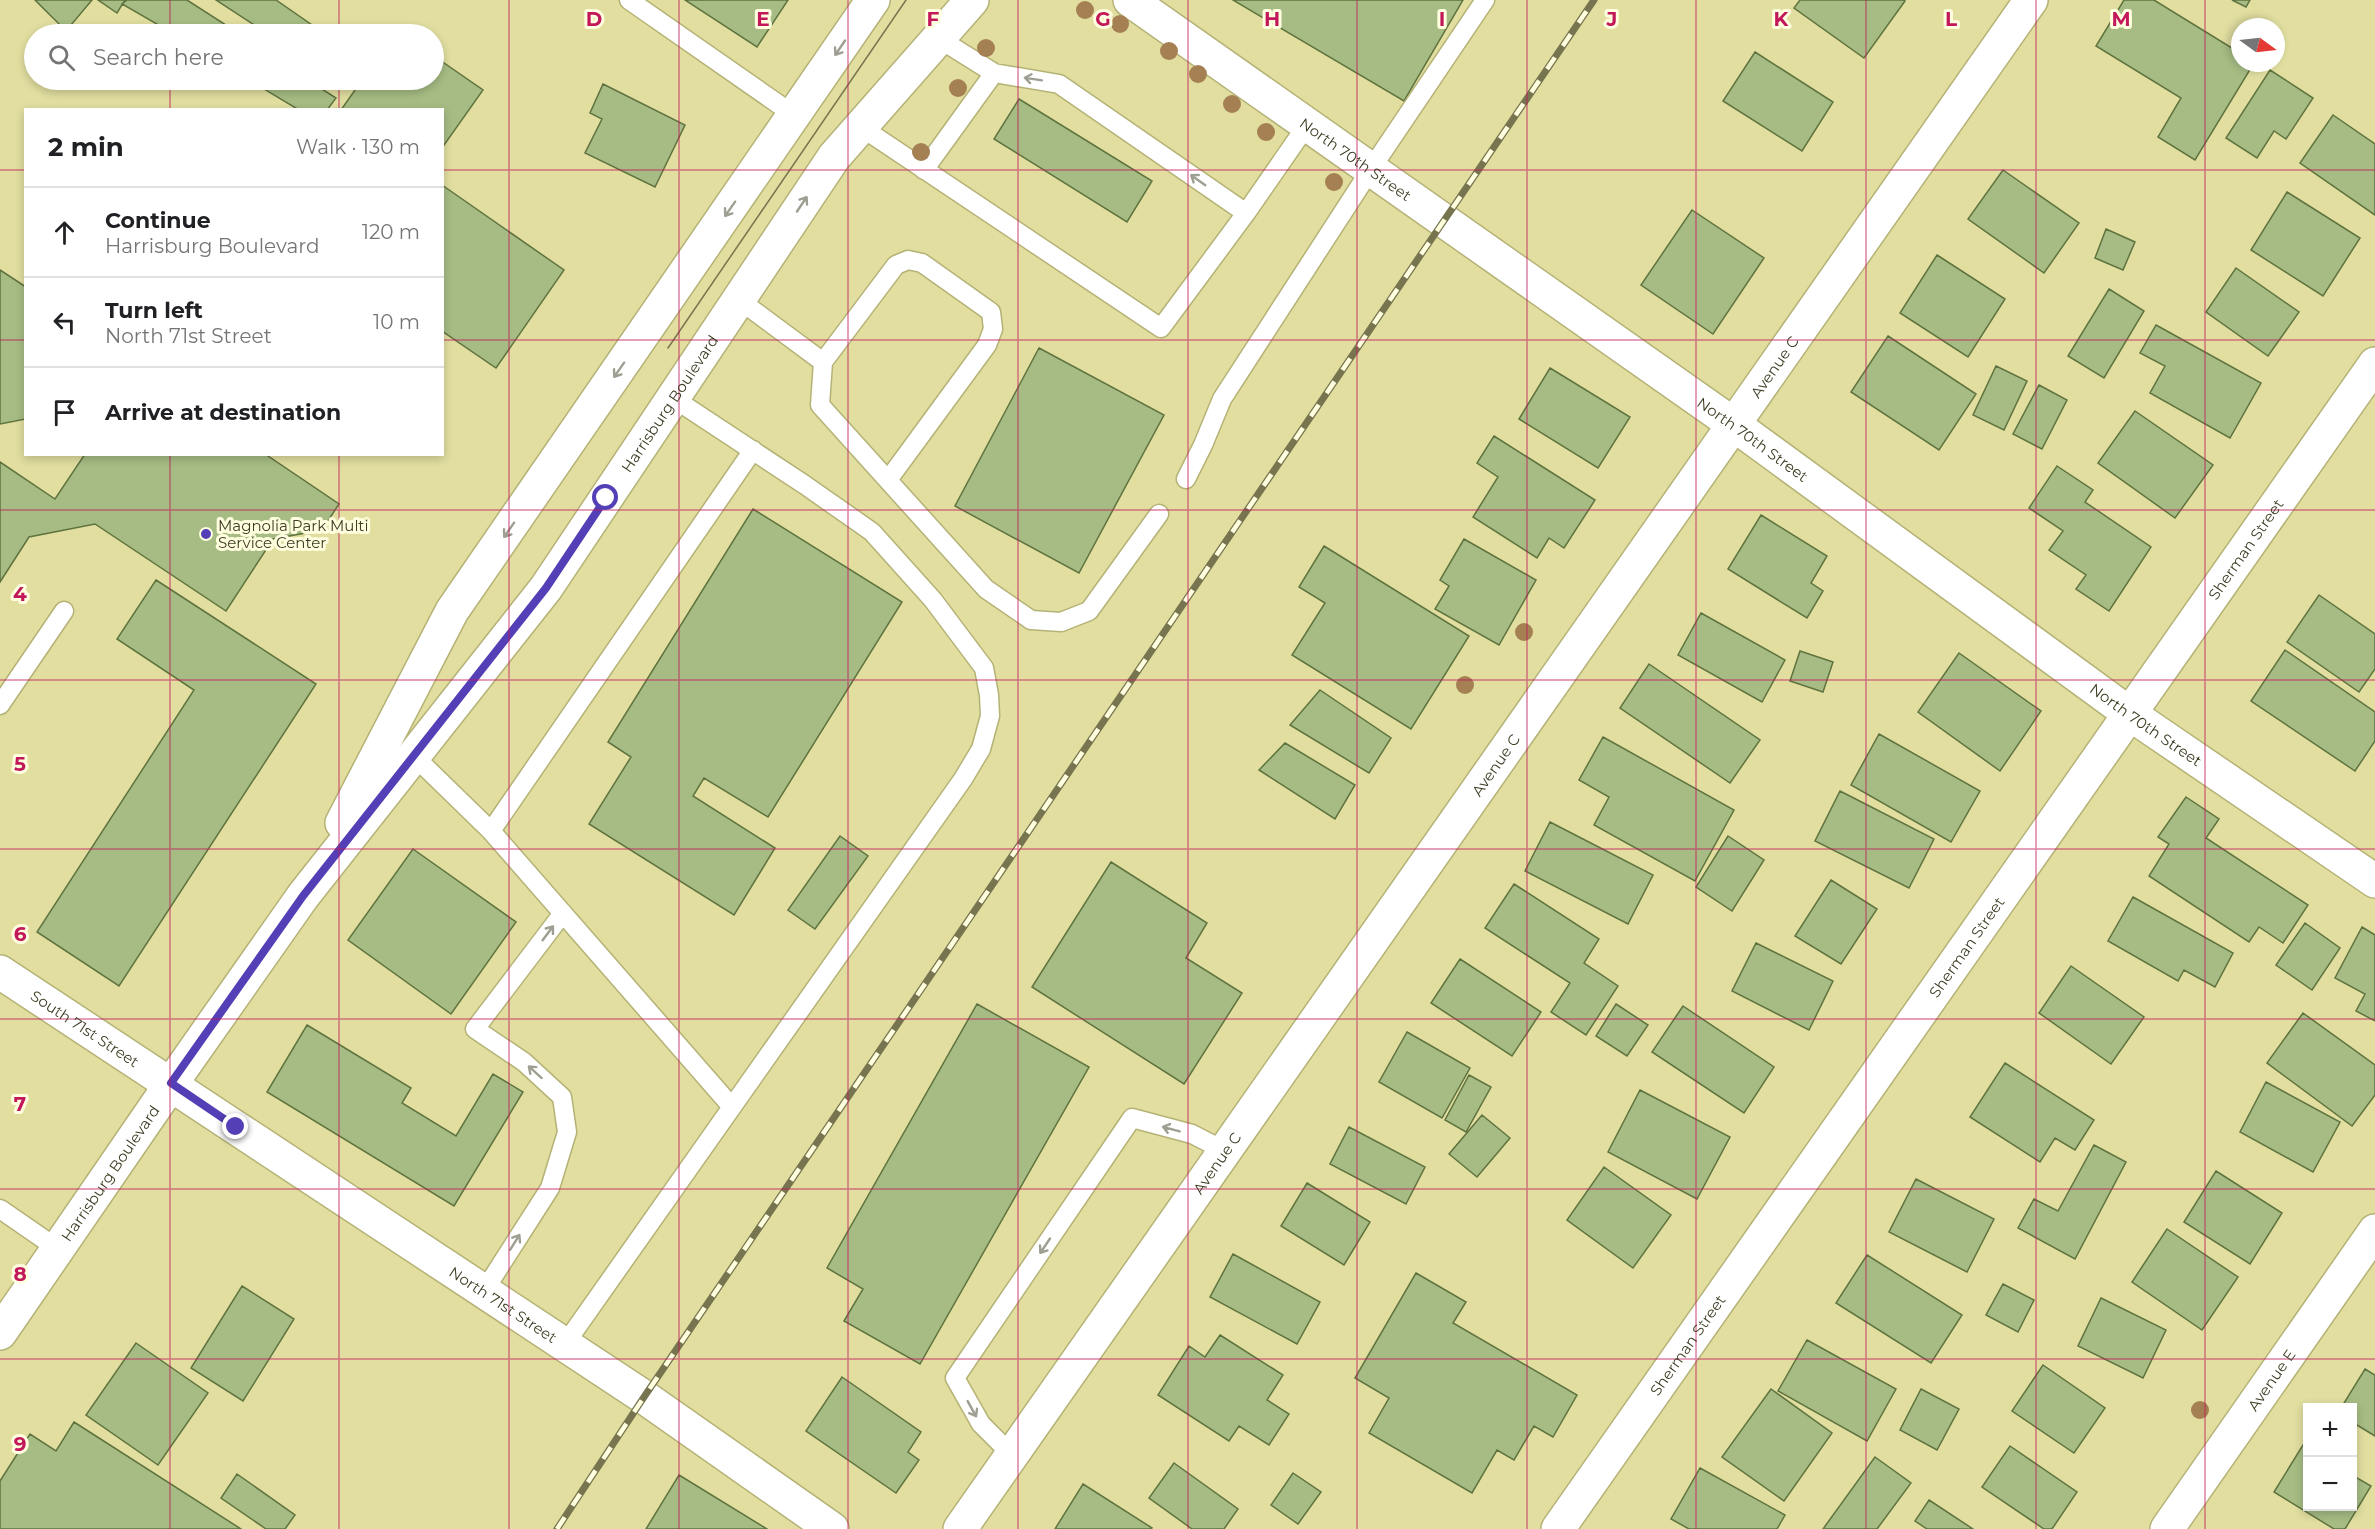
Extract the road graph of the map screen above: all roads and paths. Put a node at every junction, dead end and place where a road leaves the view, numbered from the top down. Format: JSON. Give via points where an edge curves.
{"nodes":[{"id":1,"x":629,"y":0,"type":"edge"},
{"id":2,"x":873,"y":0,"type":"edge"},
{"id":3,"x":972,"y":0,"type":"edge"},
{"id":4,"x":1130,"y":0,"type":"edge"},
{"id":5,"x":1485,"y":0,"type":"edge"},
{"id":6,"x":2031,"y":0,"type":"edge"},
{"id":7,"x":938,"y":38,"type":"junction"},
{"id":8,"x":994,"y":73,"type":"junction"},
{"id":9,"x":794,"y":115,"type":"junction"},
{"id":10,"x":1307,"y":125,"type":"junction"},
{"id":11,"x":861,"y":126,"type":"junction"},
{"id":12,"x":1371,"y":169,"type":"junction"},
{"id":13,"x":924,"y":170,"type":"junction"},
{"id":14,"x":1246,"y":213,"type":"junction"},
{"id":15,"x":738,"y":299,"type":"junction"},
{"id":16,"x":823,"y":362,"type":"junction"},
{"id":17,"x":2375,"y":364,"type":"edge"},
{"id":18,"x":673,"y":398,"type":"junction"},
{"id":19,"x":1733,"y":424,"type":"junction"},
{"id":20,"x":753,"y":450,"type":"junction"},
{"id":21,"x":1186,"y":479,"type":"dead end"},
{"id":22,"x":888,"y":480,"type":"junction"},
{"id":23,"x":1159,"y":514,"type":"dead end"},
{"id":24,"x":64,"y":611,"type":"dead end"},
{"id":25,"x":0,"y":705,"type":"edge"},
{"id":26,"x":2130,"y":714,"type":"junction"},
{"id":27,"x":414,"y":756,"type":"junction"},
{"id":28,"x":491,"y":831,"type":"junction"},
{"id":29,"x":2375,"y":881,"type":"edge"},
{"id":30,"x":303,"y":896,"type":"junction"},
{"id":31,"x":563,"y":913,"type":"junction"},
{"id":32,"x":0,"y":972,"type":"edge"},
{"id":33,"x":171,"y":1083,"type":"junction"},
{"id":34,"x":732,"y":1107,"type":"junction"},
{"id":35,"x":1225,"y":1151,"type":"junction"},
{"id":36,"x":0,"y":1209,"type":"edge"},
{"id":37,"x":2375,"y":1231,"type":"edge"},
{"id":38,"x":58,"y":1249,"type":"junction"},
{"id":39,"x":484,"y":1291,"type":"junction"},
{"id":40,"x":0,"y":1333,"type":"edge"},
{"id":41,"x":565,"y":1344,"type":"junction"},
{"id":42,"x":1012,"y":1455,"type":"junction"},
{"id":43,"x":832,"y":1529,"type":"edge"},
{"id":44,"x":960,"y":1529,"type":"edge"},
{"id":45,"x":1558,"y":1529,"type":"edge"},
{"id":46,"x":2167,"y":1529,"type":"edge"}],
"edges":[{"from":1,"to":9,"type":"lane"},
{"from":2,"to":9,"type":"street","name":"Harrisburg Boulevard","one_way":true},
{"from":3,"to":7,"type":"street","name":"Harrisburg Boulevard"},
{"from":4,"to":10,"type":"street","name":"North 70th Street"},
{"from":5,"to":12,"type":"lane"},
{"from":6,"to":19,"type":"street","name":"Avenue C"},
{"from":7,"to":8,"type":"lane"},
{"from":7,"to":11,"type":"street","name":"Harrisburg Boulevard"},
{"from":8,"to":13,"type":"lane"},
{"from":14,"to":8,"type":"lane","one_way":true,"via":[[1059,84]]},
{"from":9,"to":30,"type":"street","name":"Harrisburg Boulevard","one_way":true,"via":[[453,611]]},
{"from":10,"to":12,"type":"street","name":"North 70th Street"},
{"from":10,"to":14,"type":"lane"},
{"from":11,"to":13,"type":"lane"},
{"from":15,"to":11,"type":"street","name":"Harrisburg Boulevard","one_way":true,"via":[[834,157]]},
{"from":12,"to":19,"type":"street","name":"North 70th Street"},
{"from":12,"to":21,"type":"lane","via":[[1222,399]]},
{"from":13,"to":14,"type":"lane","via":[[1161,328]]},
{"from":15,"to":16,"type":"lane"},
{"from":15,"to":18,"type":"street","name":"Harrisburg Boulevard"},
{"from":16,"to":22,"type":"lane","via":[[820,405]]},
{"from":16,"to":22,"type":"lane","via":[[896,265],[908,260],[922,263],[991,312],[993,329],[987,345]]},
{"from":17,"to":26,"type":"street","name":"Sherman Street"},
{"from":18,"to":20,"type":"lane"},
{"from":18,"to":27,"type":"street","name":"Harrisburg Boulevard","via":[[546,588]]},
{"from":19,"to":26,"type":"street","name":"North 70th Street"},
{"from":19,"to":35,"type":"street","name":"Avenue C"},
{"from":20,"to":28,"type":"lane"},
{"from":20,"to":34,"type":"lane","via":[[872,532],[933,600],[984,668],[990,716],[981,749],[963,779]]},
{"from":22,"to":23,"type":"lane","via":[[986,589],[1031,620],[1061,621],[1089,611]]},
{"from":24,"to":25,"type":"lane"},
{"from":26,"to":29,"type":"street","name":"North 70th Street"},
{"from":26,"to":45,"type":"street","name":"Sherman Street"},
{"from":27,"to":28,"type":"lane"},
{"from":27,"to":30,"type":"street","name":"Harrisburg Boulevard"},
{"from":28,"to":31,"type":"lane"},
{"from":30,"to":33,"type":"street","name":"Harrisburg Boulevard"},
{"from":31,"to":34,"type":"lane"},
{"from":39,"to":31,"type":"lane","one_way":true,"via":[[550,1188],[567,1132],[562,1097],[524,1062],[475,1029]]},
{"from":32,"to":33,"type":"street","name":"South 71st Street"},
{"from":33,"to":38,"type":"street","name":"Harrisburg Boulevard"},
{"from":33,"to":39,"type":"street","name":"North 71st Street"},
{"from":34,"to":41,"type":"lane"},
{"from":35,"to":42,"type":"street","name":"Avenue C"},
{"from":35,"to":42,"type":"lane","one_way":true,"via":[[1192,1134],[1132,1118],[955,1378],[981,1425]]},
{"from":36,"to":38,"type":"lane"},
{"from":37,"to":46,"type":"street","name":"Avenue E"},
{"from":38,"to":40,"type":"street","name":"Harrisburg Boulevard"},
{"from":39,"to":41,"type":"street","name":"North 71st Street"},
{"from":41,"to":43,"type":"street","name":"North 71st Street"},
{"from":42,"to":44,"type":"street","name":"Avenue C"}]}
